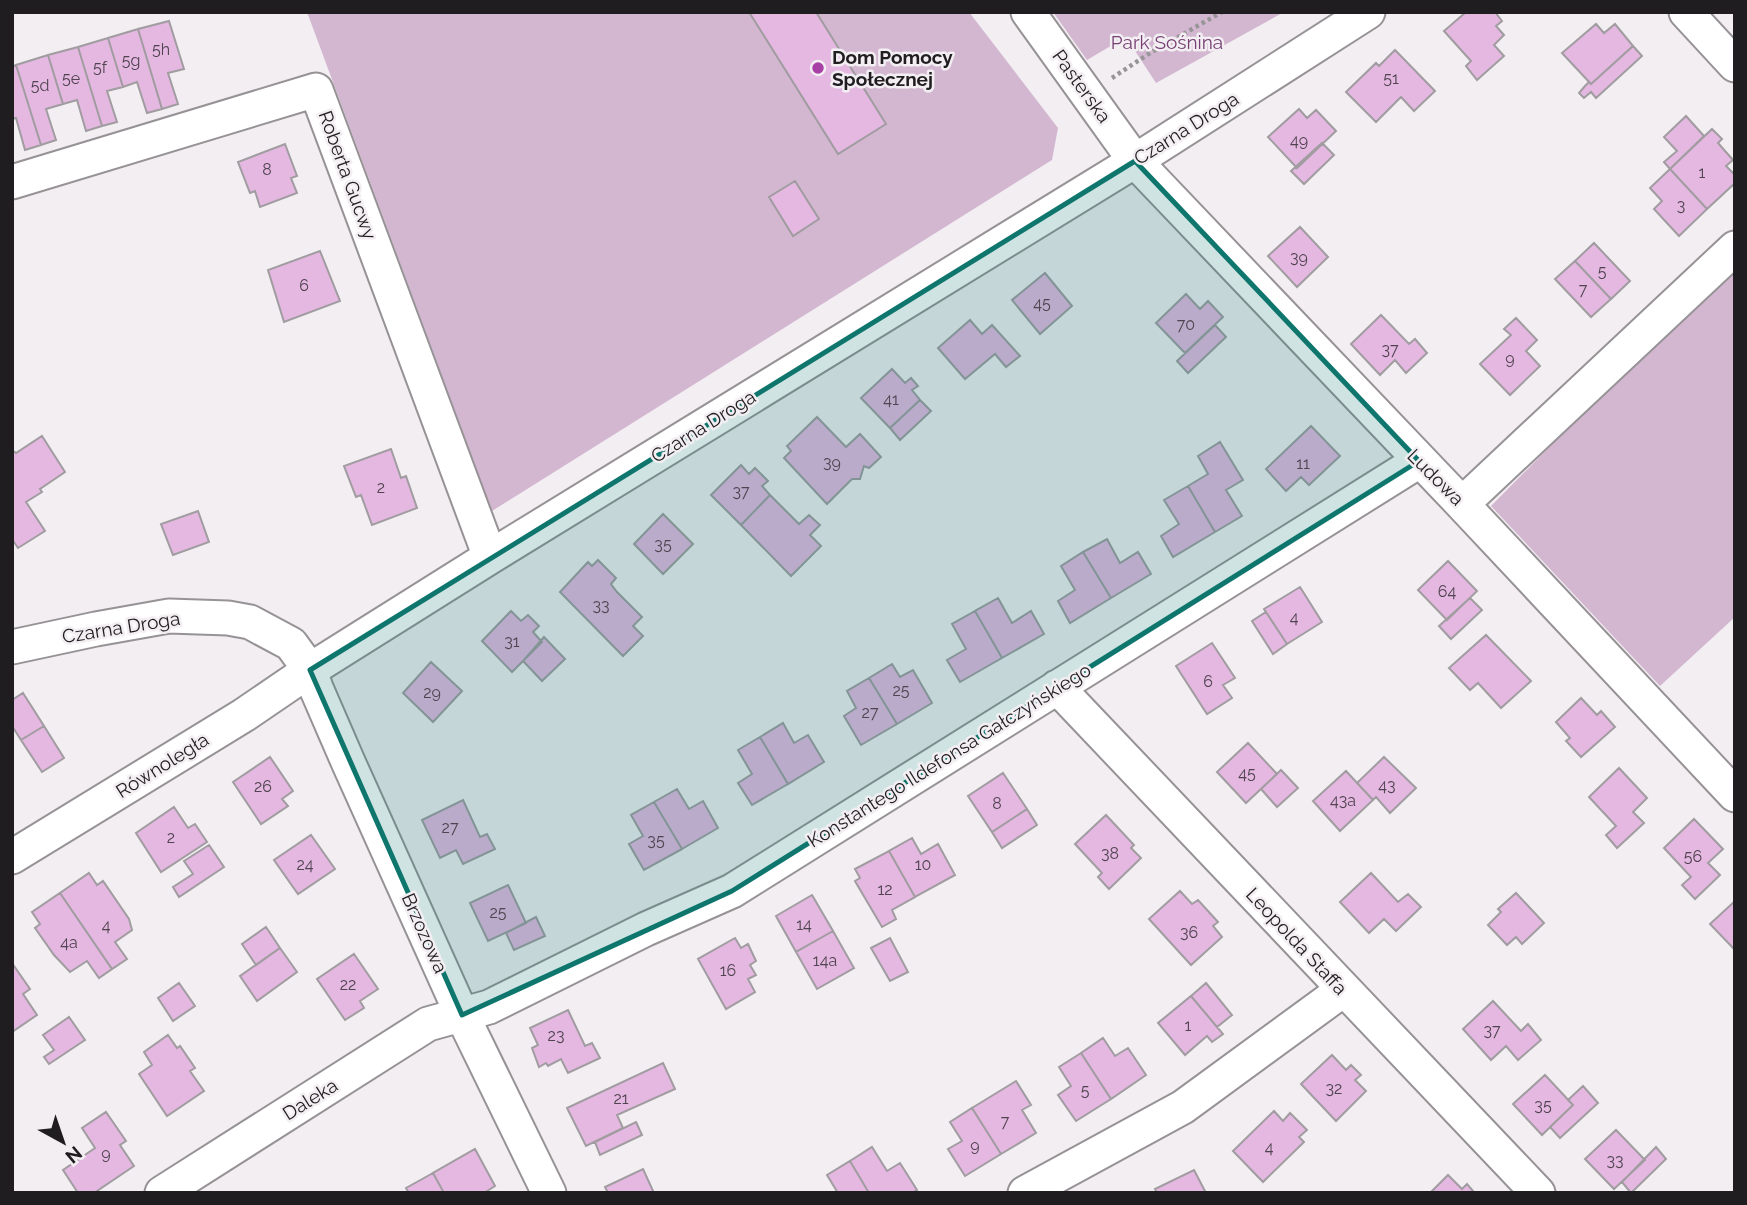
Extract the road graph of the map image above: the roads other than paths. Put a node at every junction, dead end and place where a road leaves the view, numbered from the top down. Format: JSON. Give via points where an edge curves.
{"nodes":[{"id":1,"x":1028,"y":12,"type":"edge"},
{"id":2,"x":1367,"y":12,"type":"edge"},
{"id":3,"x":1686,"y":12,"type":"edge"},
{"id":4,"x":1735,"y":65,"type":"edge"},
{"id":5,"x":1135,"y":161,"type":"junction"},
{"id":6,"x":12,"y":182,"type":"edge"},
{"id":7,"x":1735,"y":248,"type":"edge"},
{"id":8,"x":1419,"y":461,"type":"junction"},
{"id":9,"x":1462,"y":504,"type":"junction"},
{"id":10,"x":490,"y":557,"type":"junction"},
{"id":11,"x":12,"y":647,"type":"edge"},
{"id":12,"x":310,"y":670,"type":"junction"},
{"id":13,"x":1057,"y":687,"type":"junction"},
{"id":14,"x":1735,"y":795,"type":"edge"},
{"id":15,"x":12,"y":858,"type":"edge"},
{"id":16,"x":1343,"y":990,"type":"junction"},
{"id":17,"x":462,"y":1015,"type":"junction"},
{"id":18,"x":162,"y":1193,"type":"edge"},
{"id":19,"x":549,"y":1193,"type":"edge"},
{"id":20,"x":1025,"y":1193,"type":"edge"},
{"id":21,"x":1538,"y":1193,"type":"edge"}],
"edges":[{"from":1,"to":5,"type":"street","name":"Pasterska"},
{"from":2,"to":5,"type":"street","name":"Czarna Droga"},
{"from":3,"to":4,"type":"street"},
{"from":5,"to":8,"type":"street","name":"Ludowa"},
{"from":5,"to":10,"type":"street","name":"Czarna Droga"},
{"from":6,"to":10,"type":"street","name":"Roberta Gucwy","via":[[316,90]]},
{"from":7,"to":9,"type":"street"},
{"from":8,"to":9,"type":"street","name":"Ludowa"},
{"from":8,"to":13,"type":"street","name":"Konstantego Ildefonsa Gałczyńskiego"},
{"from":9,"to":14,"type":"street","name":"Ludowa"},
{"from":10,"to":12,"type":"street","name":"Czarna Droga"},
{"from":11,"to":12,"type":"street","name":"Czarna Droga","via":[[169,616],[228,618],[250,622],[291,644]]},
{"from":12,"to":15,"type":"street","name":"Równoległa"},
{"from":12,"to":17,"type":"street","name":"Brzozowa"},
{"from":13,"to":16,"type":"street","name":"Leopolda Staffa"},
{"from":13,"to":17,"type":"street","name":"Konstantego Ildefonsa Gałczyńskiego","via":[[732,891],[489,1007]]},
{"from":16,"to":20,"type":"street","via":[[1183,1107]]},
{"from":16,"to":21,"type":"street","name":"Leopolda Staffa"},
{"from":17,"to":18,"type":"street","name":"Daleka","via":[[428,1024]]},
{"from":17,"to":19,"type":"street","name":"Brzozowa"}]}
